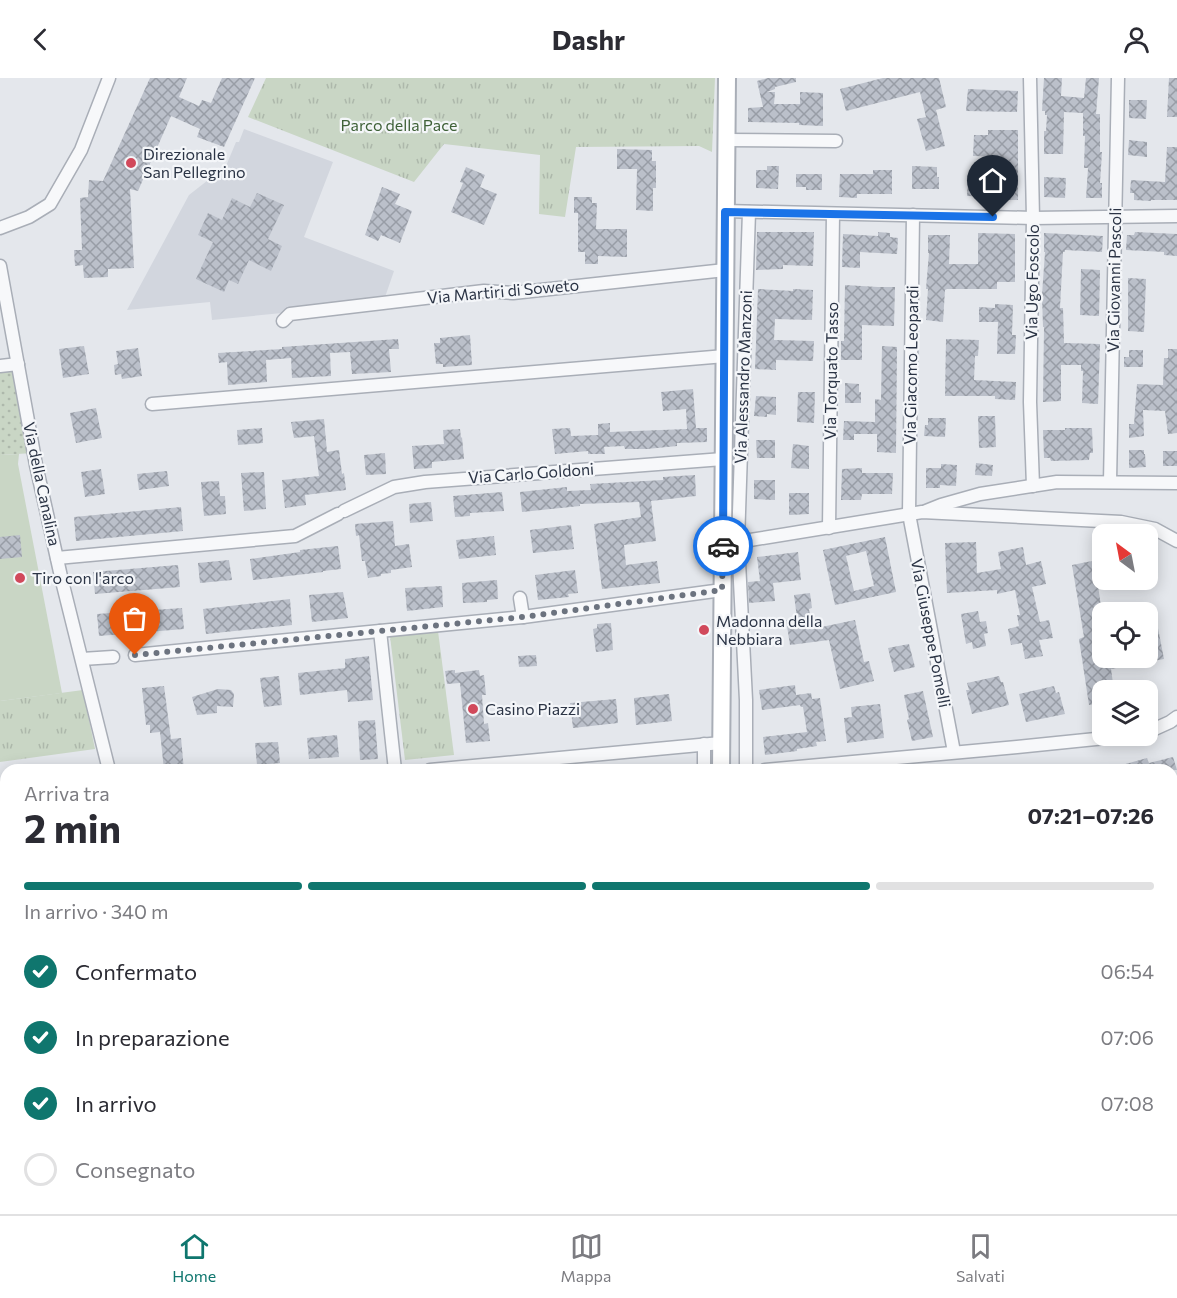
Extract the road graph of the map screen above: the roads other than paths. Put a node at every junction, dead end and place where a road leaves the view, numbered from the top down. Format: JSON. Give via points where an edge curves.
{"nodes":[{"id":1,"x":109,"y":78,"type":"edge"},
{"id":2,"x":727,"y":78,"type":"edge"},
{"id":3,"x":1030,"y":78,"type":"edge"},
{"id":4,"x":1118,"y":78,"type":"edge"},
{"id":5,"x":726,"y":140,"type":"junction"},
{"id":6,"x":836,"y":141,"type":"dead end"},
{"id":7,"x":725,"y":212,"type":"junction"},
{"id":8,"x":749,"y":212,"type":"junction"},
{"id":9,"x":833,"y":214,"type":"junction"},
{"id":10,"x":913,"y":215,"type":"junction"},
{"id":11,"x":1115,"y":216,"type":"junction"},
{"id":12,"x":1177,"y":216,"type":"edge"},
{"id":13,"x":1033,"y":218,"type":"junction"},
{"id":14,"x":0,"y":228,"type":"edge"},
{"id":15,"x":0,"y":266,"type":"edge"},
{"id":16,"x":725,"y":270,"type":"junction"},
{"id":17,"x":283,"y":321,"type":"dead end"},
{"id":18,"x":724,"y":356,"type":"junction"},
{"id":19,"x":18,"y":364,"type":"junction"},
{"id":20,"x":0,"y":366,"type":"edge"},
{"id":21,"x":152,"y":404,"type":"dead end"},
{"id":22,"x":723,"y":459,"type":"junction"},
{"id":23,"x":1110,"y":482,"type":"junction"},
{"id":24,"x":1177,"y":483,"type":"edge"},
{"id":25,"x":1033,"y":486,"type":"junction"},
{"id":26,"x":915,"y":513,"type":"junction"},
{"id":27,"x":829,"y":528,"type":"junction"},
{"id":28,"x":1177,"y":541,"type":"edge"},
{"id":29,"x":738,"y":542,"type":"junction"},
{"id":30,"x":57,"y":558,"type":"junction"},
{"id":31,"x":722,"y":590,"type":"junction"},
{"id":32,"x":520,"y":598,"type":"dead end"},
{"id":33,"x":523,"y":617,"type":"junction"},
{"id":34,"x":380,"y":632,"type":"junction"},
{"id":35,"x":135,"y":655,"type":"dead end"},
{"id":36,"x":113,"y":657,"type":"dead end"},
{"id":37,"x":82,"y":659,"type":"junction"},
{"id":38,"x":1177,"y":717,"type":"edge"},
{"id":39,"x":1158,"y":728,"type":"edge"},
{"id":40,"x":1092,"y":739,"type":"edge"},
{"id":41,"x":713,"y":744,"type":"junction"},
{"id":42,"x":954,"y":752,"type":"junction"},
{"id":43,"x":108,"y":764,"type":"edge"},
{"id":44,"x":394,"y":764,"type":"edge"},
{"id":45,"x":495,"y":764,"type":"edge"},
{"id":46,"x":706,"y":764,"type":"edge"},
{"id":47,"x":719,"y":764,"type":"edge"},
{"id":48,"x":746,"y":764,"type":"edge"},
{"id":49,"x":828,"y":764,"type":"edge"}],
"edges":[{"from":1,"to":14,"type":"street","via":[[81,150],[50,204]]},
{"from":2,"to":5,"type":"main road"},
{"from":3,"to":13,"type":"street","name":"Via Ugo Foscolo"},
{"from":4,"to":11,"type":"street","name":"Via Giovanni Pascoli"},
{"from":5,"to":6,"type":"street"},
{"from":5,"to":7,"type":"main road"},
{"from":7,"to":8,"type":"street"},
{"from":7,"to":16,"type":"main road"},
{"from":8,"to":9,"type":"street"},
{"from":8,"to":29,"type":"street","name":"Via Alessandro Manzoni"},
{"from":9,"to":10,"type":"street"},
{"from":9,"to":27,"type":"street","name":"Via Torquato Tasso"},
{"from":10,"to":13,"type":"street"},
{"from":10,"to":26,"type":"street","name":"Via Giacomo Leopardi"},
{"from":11,"to":12,"type":"street"},
{"from":11,"to":13,"type":"street"},
{"from":11,"to":23,"type":"street","name":"Via Giovanni Pascoli"},
{"from":13,"to":25,"type":"street","name":"Via Ugo Foscolo"},
{"from":15,"to":19,"type":"street","name":"Via della Canalina"},
{"from":16,"to":17,"type":"street","name":"Via Martiri di Soweto","via":[[513,292],[484,291],[290,314]]},
{"from":16,"to":18,"type":"main road"},
{"from":18,"to":21,"type":"street"},
{"from":18,"to":22,"type":"main road"},
{"from":19,"to":20,"type":"street"},
{"from":19,"to":30,"type":"street","name":"Via della Canalina"},
{"from":22,"to":30,"type":"street","name":"Via Carlo Goldoni","via":[[425,482],[393,487],[295,536]]},
{"from":22,"to":31,"type":"main road"},
{"from":23,"to":24,"type":"street"},
{"from":23,"to":25,"type":"street"},
{"from":25,"to":26,"type":"street","via":[[980,494]]},
{"from":26,"to":27,"type":"street"},
{"from":26,"to":28,"type":"street","via":[[1121,522],[1155,529]]},
{"from":26,"to":42,"type":"street","name":"Via Giuseppe Pomelli"},
{"from":27,"to":29,"type":"street"},
{"from":29,"to":48,"type":"street","name":"Via Alessandro Manzoni"},
{"from":30,"to":37,"type":"street","name":"Via della Canalina"},
{"from":31,"to":33,"type":"street"},
{"from":31,"to":41,"type":"main road"},
{"from":32,"to":33,"type":"street"},
{"from":33,"to":34,"type":"street"},
{"from":34,"to":35,"type":"street"},
{"from":34,"to":44,"type":"street"},
{"from":36,"to":37,"type":"street"},
{"from":37,"to":43,"type":"street","name":"Via della Canalina"},
{"from":38,"to":39,"type":"street"},
{"from":40,"to":42,"type":"street"},
{"from":41,"to":45,"type":"street"},
{"from":41,"to":46,"type":"street"},
{"from":41,"to":47,"type":"main road"},
{"from":42,"to":49,"type":"street"}]}
